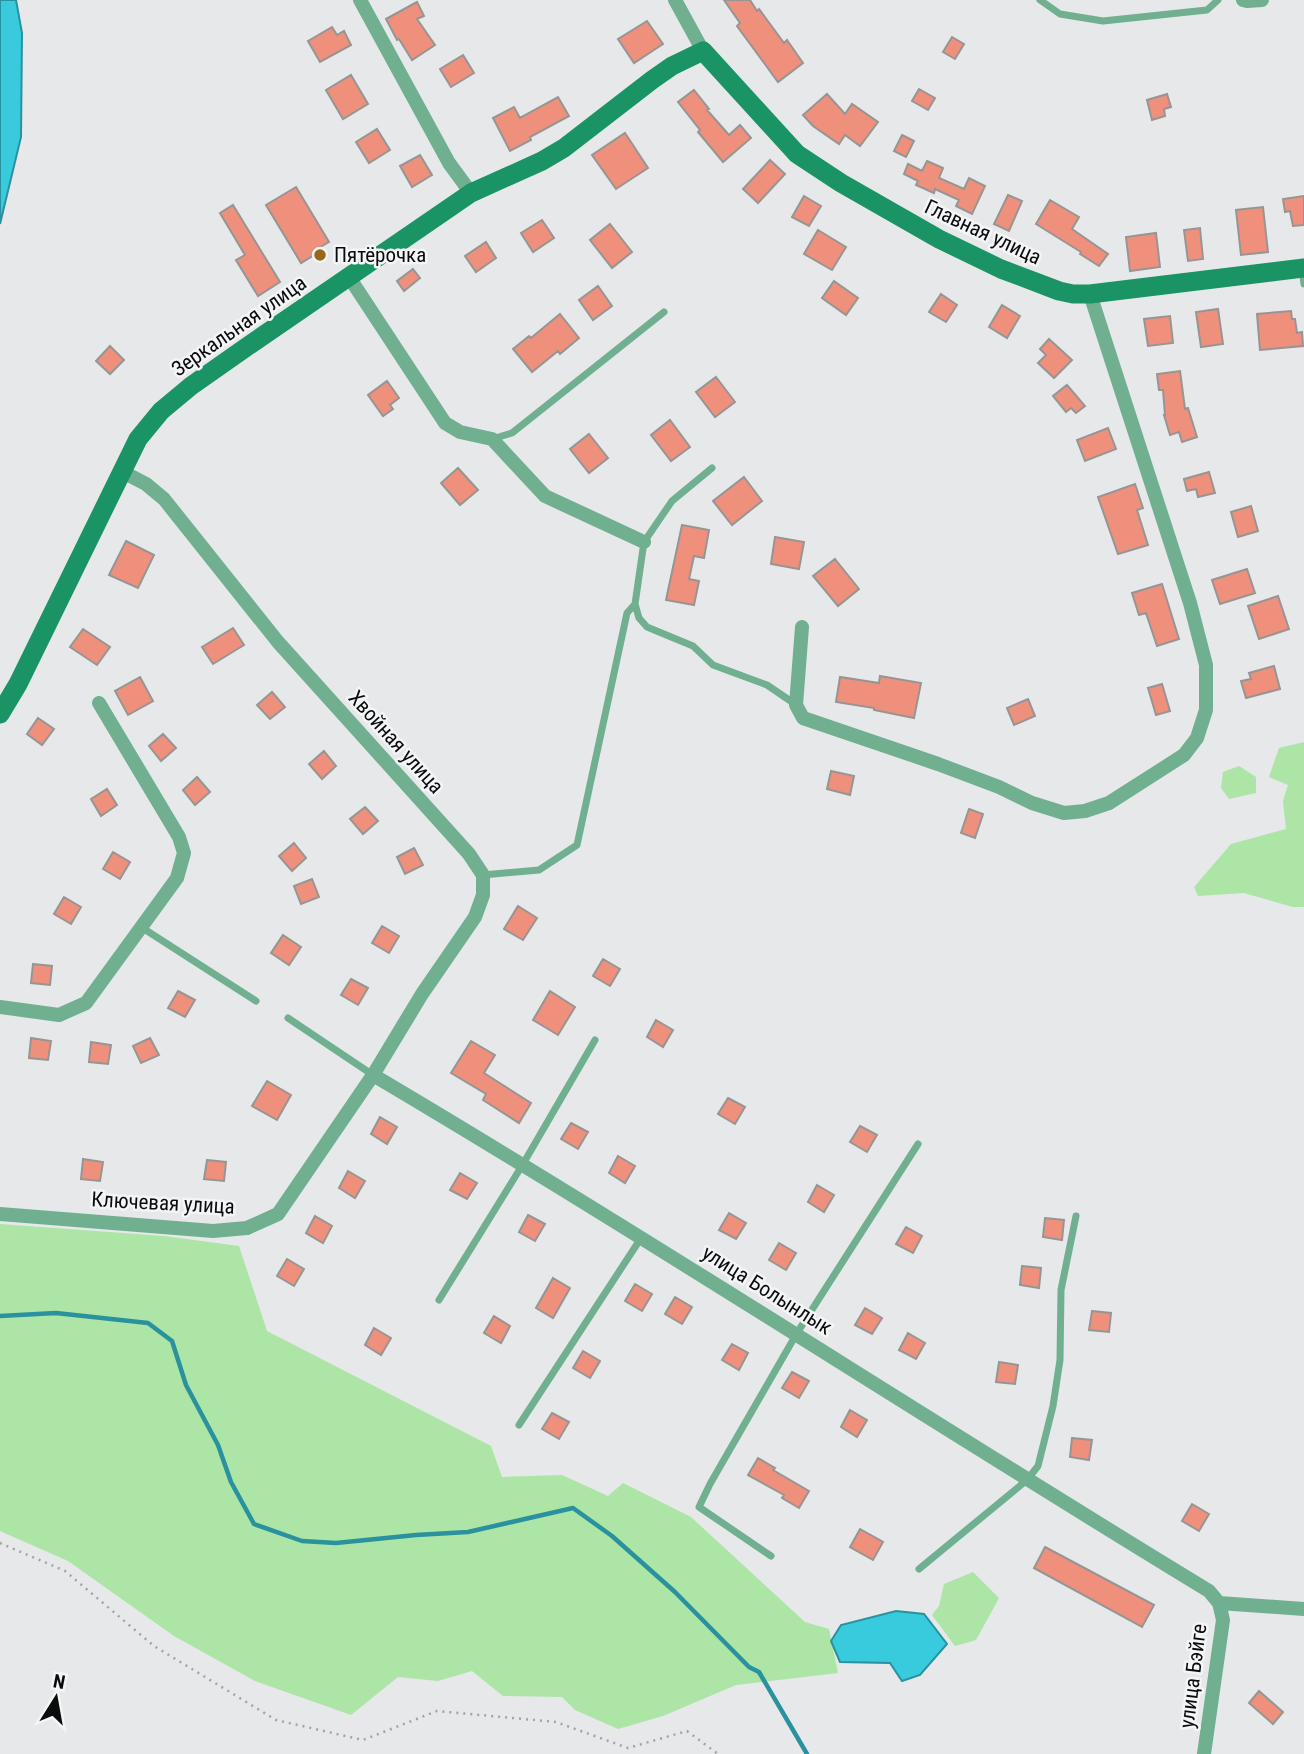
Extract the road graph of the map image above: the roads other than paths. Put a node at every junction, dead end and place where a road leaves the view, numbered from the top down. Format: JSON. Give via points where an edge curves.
{"nodes":[{"id":1,"x":360,"y":0,"type":"edge"},
{"id":2,"x":675,"y":0,"type":"edge"},
{"id":3,"x":1040,"y":0,"type":"edge"},
{"id":4,"x":1218,"y":0,"type":"edge"},
{"id":5,"x":1243,"y":0,"type":"edge"},
{"id":6,"x":1262,"y":0,"type":"edge"},
{"id":7,"x":703,"y":51,"type":"junction"},
{"id":8,"x":471,"y":193,"type":"junction"},
{"id":9,"x":1303,"y":274,"type":"edge"},
{"id":10,"x":349,"y":276,"type":"junction"},
{"id":11,"x":1090,"y":294,"type":"junction"},
{"id":12,"x":664,"y":312,"type":"dead end"},
{"id":13,"x":492,"y":439,"type":"junction"},
{"id":14,"x":712,"y":468,"type":"dead end"},
{"id":15,"x":121,"y":471,"type":"junction"},
{"id":16,"x":644,"y":542,"type":"junction"},
{"id":17,"x":635,"y":604,"type":"junction"},
{"id":18,"x":802,"y":627,"type":"dead end"},
{"id":19,"x":99,"y":703,"type":"dead end"},
{"id":20,"x":796,"y":705,"type":"junction"},
{"id":21,"x":0,"y":714,"type":"edge"},
{"id":22,"x":482,"y":875,"type":"junction"},
{"id":23,"x":141,"y":927,"type":"junction"},
{"id":24,"x":256,"y":1001,"type":"dead end"},
{"id":25,"x":0,"y":1007,"type":"edge"},
{"id":26,"x":288,"y":1018,"type":"dead end"},
{"id":27,"x":595,"y":1040,"type":"dead end"},
{"id":28,"x":373,"y":1074,"type":"junction"},
{"id":29,"x":918,"y":1144,"type":"dead end"},
{"id":30,"x":523,"y":1164,"type":"junction"},
{"id":31,"x":0,"y":1214,"type":"edge"},
{"id":32,"x":1076,"y":1216,"type":"dead end"},
{"id":33,"x":641,"y":1237,"type":"junction"},
{"id":34,"x":439,"y":1300,"type":"dead end"},
{"id":35,"x":797,"y":1334,"type":"junction"},
{"id":36,"x":519,"y":1425,"type":"dead end"},
{"id":37,"x":1027,"y":1480,"type":"junction"},
{"id":38,"x":771,"y":1556,"type":"dead end"},
{"id":39,"x":919,"y":1569,"type":"dead end"},
{"id":40,"x":1219,"y":1603,"type":"junction"},
{"id":41,"x":1304,"y":1609,"type":"edge"},
{"id":42,"x":1204,"y":1754,"type":"edge"}],
"edges":[{"from":1,"to":8,"type":"street","via":[[449,163]]},
{"from":2,"to":7,"type":"street"},
{"from":3,"to":4,"type":"lane","via":[[1060,14],[1103,21],[1207,9]]},
{"from":5,"to":6,"type":"street"},
{"from":7,"to":8,"type":"street","name":"Зеркальная улица","via":[[672,66],[564,148]]},
{"from":7,"to":11,"type":"street","name":"Главная улица","via":[[797,154],[841,183],[1001,269],[1059,291]]},
{"from":8,"to":10,"type":"street","name":"Зеркальная улица"},
{"from":9,"to":11,"type":"street","name":"Главная улица"},
{"from":10,"to":13,"type":"street","via":[[445,423],[460,432]]},
{"from":10,"to":15,"type":"street","name":"Зеркальная улица","via":[[161,411],[138,439]]},
{"from":11,"to":20,"type":"street","via":[[1206,665],[1206,710],[1197,738],[1184,755],[1109,803],[1064,813],[803,718]]},
{"from":12,"to":13,"type":"lane","via":[[512,433]]},
{"from":13,"to":16,"type":"street","via":[[545,496]]},
{"from":14,"to":16,"type":"lane","via":[[672,501]]},
{"from":15,"to":21,"type":"street","name":"Зеркальная улица"},
{"from":15,"to":22,"type":"street","name":"Хвойная улица","via":[[164,499],[278,642]]},
{"from":16,"to":17,"type":"lane"},
{"from":17,"to":20,"type":"lane","via":[[647,627],[693,646],[713,665],[767,685]]},
{"from":17,"to":22,"type":"lane","via":[[627,613],[577,845],[539,870]]},
{"from":18,"to":20,"type":"street"},
{"from":19,"to":23,"type":"street","via":[[179,837],[184,853],[177,878]]},
{"from":22,"to":28,"type":"street","via":[[483,895],[475,917]]},
{"from":23,"to":24,"type":"lane"},
{"from":23,"to":25,"type":"street","via":[[86,1003],[59,1015]]},
{"from":26,"to":28,"type":"lane","name":"улица Болынлык"},
{"from":27,"to":30,"type":"lane"},
{"from":28,"to":30,"type":"street","name":"улица Болынлык"},
{"from":28,"to":31,"type":"street","name":"Ключевая улица","via":[[278,1214],[247,1228],[213,1231]]},
{"from":29,"to":35,"type":"lane"},
{"from":30,"to":33,"type":"street","name":"улица Болынлык"},
{"from":30,"to":34,"type":"lane"},
{"from":32,"to":37,"type":"lane","via":[[1061,1290],[1054,1406],[1038,1466]]},
{"from":33,"to":35,"type":"street","name":"улица Болынлык"},
{"from":33,"to":36,"type":"lane"},
{"from":35,"to":37,"type":"street","name":"улица Болынлык"},
{"from":35,"to":38,"type":"lane","via":[[699,1507]]},
{"from":37,"to":39,"type":"lane"},
{"from":37,"to":40,"type":"street","name":"улица Болынлык","via":[[1209,1591]]},
{"from":40,"to":41,"type":"street"},
{"from":40,"to":42,"type":"street","name":"улица Бэйге","via":[[1223,1620]]}]}
